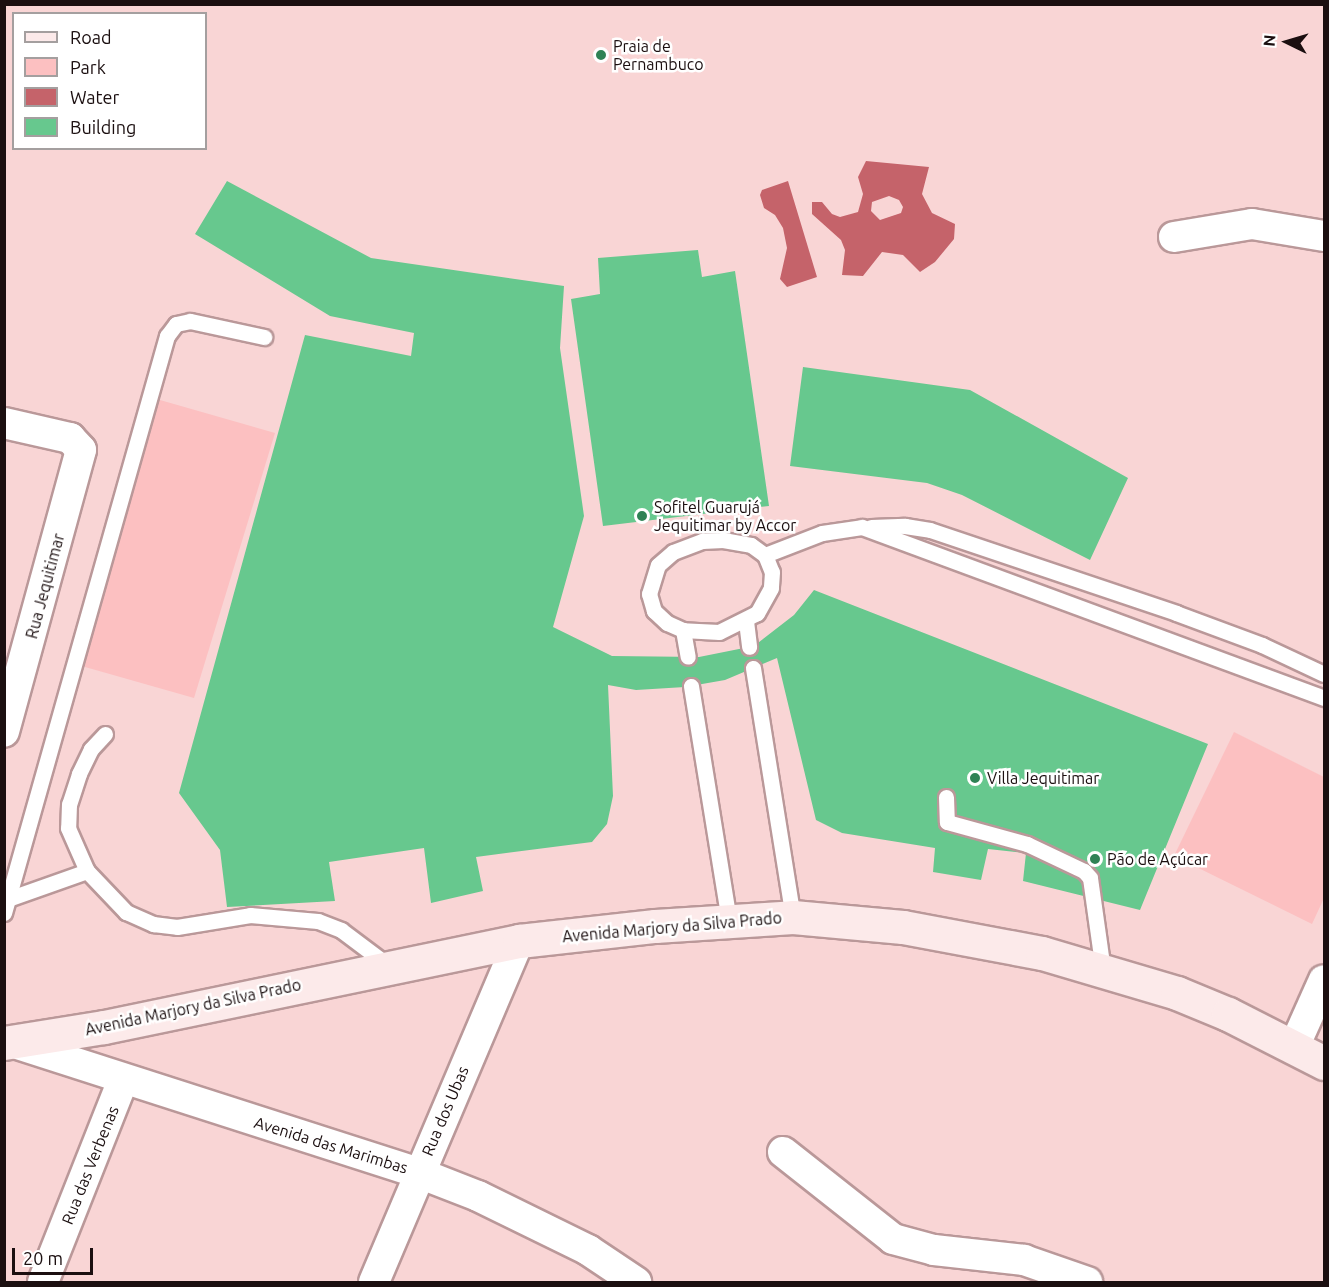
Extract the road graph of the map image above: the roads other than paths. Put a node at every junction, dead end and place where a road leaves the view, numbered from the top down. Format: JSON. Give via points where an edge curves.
{"nodes":[{"id":1,"x":1324,"y":236,"type":"edge"},
{"id":2,"x":1174,"y":237,"type":"dead end"},
{"id":3,"x":264,"y":337,"type":"dead end"},
{"id":4,"x":4,"y":423,"type":"edge"},
{"id":5,"x":862,"y":527,"type":"junction"},
{"id":6,"x":765,"y":555,"type":"junction"},
{"id":7,"x":746,"y":621,"type":"junction"},
{"id":8,"x":683,"y":630,"type":"junction"},
{"id":9,"x":749,"y":647,"type":"dead end"},
{"id":10,"x":688,"y":657,"type":"dead end"},
{"id":11,"x":753,"y":668,"type":"dead end"},
{"id":12,"x":1324,"y":674,"type":"edge"},
{"id":13,"x":692,"y":686,"type":"dead end"},
{"id":14,"x":1324,"y":698,"type":"edge"},
{"id":15,"x":4,"y":732,"type":"edge"},
{"id":16,"x":105,"y":734,"type":"dead end"},
{"id":17,"x":946,"y":797,"type":"dead end"},
{"id":18,"x":87,"y":871,"type":"junction"},
{"id":19,"x":6,"y":906,"type":"edge"},
{"id":20,"x":793,"y":917,"type":"junction"},
{"id":21,"x":729,"y":920,"type":"junction"},
{"id":22,"x":519,"y":941,"type":"junction"},
{"id":23,"x":392,"y":968,"type":"junction"},
{"id":24,"x":1103,"y":970,"type":"junction"},
{"id":25,"x":1324,"y":980,"type":"edge"},
{"id":26,"x":8,"y":1042,"type":"edge"},
{"id":27,"x":1294,"y":1047,"type":"junction"},
{"id":28,"x":1324,"y":1064,"type":"edge"},
{"id":29,"x":123,"y":1080,"type":"junction"},
{"id":30,"x":783,"y":1152,"type":"dead end"},
{"id":31,"x":419,"y":1173,"type":"junction"},
{"id":32,"x":43,"y":1282,"type":"edge"},
{"id":33,"x":374,"y":1282,"type":"edge"},
{"id":34,"x":636,"y":1282,"type":"edge"},
{"id":35,"x":1087,"y":1282,"type":"edge"}],
"edges":[{"from":1,"to":2,"type":"street","via":[[1252,224]]},
{"from":3,"to":19,"type":"lane","via":[[190,321],[176,324],[167,336]]},
{"from":4,"to":15,"type":"street","name":"Rua Jequitimar","via":[[76,441],[80,457]]},
{"from":5,"to":6,"type":"lane","via":[[822,533]]},
{"from":5,"to":12,"type":"lane","via":[[930,530],[1176,613],[1262,645]]},
{"from":5,"to":14,"type":"lane"},
{"from":6,"to":7,"type":"lane","via":[[772,572],[771,588],[766,602]]},
{"from":6,"to":8,"type":"lane","via":[[737,541],[702,541],[673,552],[658,565],[649,594],[654,611]]},
{"from":7,"to":8,"type":"lane","via":[[719,632]]},
{"from":7,"to":9,"type":"lane"},
{"from":8,"to":10,"type":"lane"},
{"from":11,"to":20,"type":"lane"},
{"from":13,"to":21,"type":"lane"},
{"from":16,"to":18,"type":"lane","via":[[91,750],[69,804],[68,828]]},
{"from":17,"to":24,"type":"lane","via":[[947,822],[1028,844],[1084,871],[1090,878]]},
{"from":18,"to":19,"type":"lane"},
{"from":18,"to":23,"type":"lane","via":[[126,912],[153,924],[177,927],[250,915],[318,921],[341,930]]},
{"from":20,"to":21,"type":"main road","name":"Avenida Marjory da Silva Prado"},
{"from":20,"to":24,"type":"main road","name":"Avenida Marjory da Silva Prado","via":[[973,938]]},
{"from":21,"to":22,"type":"main road","name":"Avenida Marjory da Silva Prado"},
{"from":22,"to":23,"type":"main road","name":"Avenida Marjory da Silva Prado"},
{"from":22,"to":31,"type":"street","name":"Rua dos Ubas"},
{"from":23,"to":26,"type":"main road","name":"Avenida Marjory da Silva Prado"},
{"from":24,"to":27,"type":"main road","name":"Avenida Marjory da Silva Prado","via":[[1218,1010]]},
{"from":25,"to":27,"type":"street"},
{"from":26,"to":29,"type":"street","name":"Avenida das Marimbas"},
{"from":27,"to":28,"type":"main road","name":"Avenida Marjory da Silva Prado"},
{"from":29,"to":31,"type":"street","name":"Avenida das Marimbas"},
{"from":29,"to":32,"type":"street","name":"Rua das Verbenas"},
{"from":30,"to":35,"type":"street","via":[[893,1239],[927,1249],[1024,1260]]},
{"from":31,"to":33,"type":"street","name":"Rua dos Ubas"},
{"from":31,"to":34,"type":"street","name":"Avenida das Marimbas","via":[[531,1220],[588,1250]]}]}
